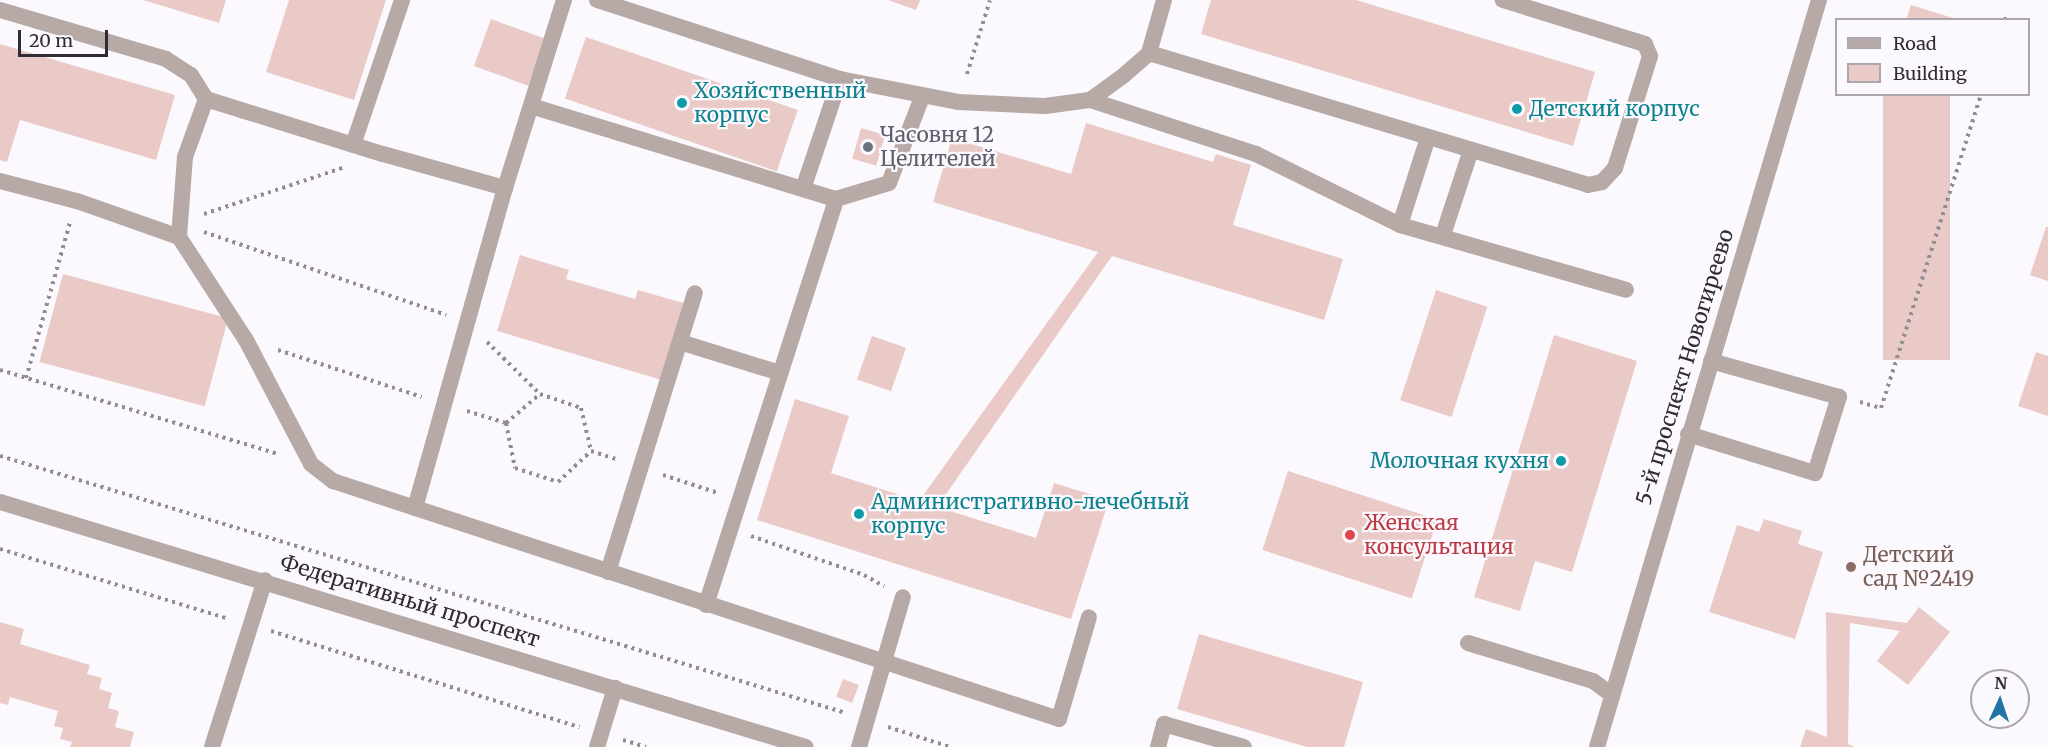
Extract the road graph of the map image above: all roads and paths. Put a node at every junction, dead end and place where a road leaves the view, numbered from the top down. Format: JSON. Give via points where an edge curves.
{"nodes":[{"id":1,"x":402,"y":0,"type":"edge"},
{"id":2,"x":564,"y":0,"type":"edge"},
{"id":3,"x":597,"y":0,"type":"edge"},
{"id":4,"x":990,"y":0,"type":"edge"},
{"id":5,"x":1164,"y":0,"type":"edge"},
{"id":6,"x":1503,"y":0,"type":"edge"},
{"id":7,"x":1819,"y":0,"type":"edge"},
{"id":8,"x":0,"y":10,"type":"edge"},
{"id":9,"x":1149,"y":53,"type":"junction"},
{"id":10,"x":967,"y":74,"type":"dead end"},
{"id":11,"x":840,"y":79,"type":"junction"},
{"id":12,"x":1980,"y":96,"type":"edge"},
{"id":13,"x":922,"y":97,"type":"junction"},
{"id":14,"x":206,"y":99,"type":"junction"},
{"id":15,"x":1090,"y":100,"type":"junction"},
{"id":16,"x":531,"y":106,"type":"junction"},
{"id":17,"x":1428,"y":137,"type":"junction"},
{"id":18,"x":353,"y":145,"type":"junction"},
{"id":19,"x":1472,"y":150,"type":"junction"},
{"id":20,"x":383,"y":154,"type":"junction"},
{"id":21,"x":0,"y":180,"type":"edge"},
{"id":22,"x":505,"y":188,"type":"junction"},
{"id":23,"x":803,"y":189,"type":"junction"},
{"id":24,"x":836,"y":199,"type":"junction"},
{"id":25,"x":77,"y":201,"type":"junction"},
{"id":26,"x":1401,"y":225,"type":"junction"},
{"id":27,"x":178,"y":230,"type":"junction"},
{"id":28,"x":1443,"y":235,"type":"junction"},
{"id":29,"x":1626,"y":290,"type":"dead end"},
{"id":30,"x":695,"y":293,"type":"dead end"},
{"id":31,"x":467,"y":323,"type":"junction"},
{"id":32,"x":246,"y":340,"type":"junction"},
{"id":33,"x":680,"y":342,"type":"junction"},
{"id":34,"x":1711,"y":361,"type":"junction"},
{"id":35,"x":0,"y":370,"type":"edge"},
{"id":36,"x":780,"y":373,"type":"junction"},
{"id":37,"x":26,"y":378,"type":"junction"},
{"id":38,"x":540,"y":394,"type":"junction"},
{"id":39,"x":1839,"y":397,"type":"junction"},
{"id":40,"x":443,"y":404,"type":"junction"},
{"id":41,"x":506,"y":423,"type":"junction"},
{"id":42,"x":1688,"y":434,"type":"junction"},
{"id":43,"x":0,"y":456,"type":"edge"},
{"id":44,"x":311,"y":464,"type":"junction"},
{"id":45,"x":0,"y":502,"type":"edge"},
{"id":46,"x":414,"y":508,"type":"junction"},
{"id":47,"x":731,"y":528,"type":"junction"},
{"id":48,"x":0,"y":549,"type":"edge"},
{"id":49,"x":608,"y":572,"type":"junction"},
{"id":50,"x":265,"y":580,"type":"junction"},
{"id":51,"x":903,"y":597,"type":"joint"},
{"id":52,"x":706,"y":605,"type":"junction"},
{"id":53,"x":1089,"y":617,"type":"dead end"},
{"id":54,"x":250,"y":625,"type":"junction"},
{"id":55,"x":1468,"y":643,"type":"dead end"},
{"id":56,"x":883,"y":663,"type":"junction"},
{"id":57,"x":615,"y":688,"type":"junction"},
{"id":58,"x":1611,"y":694,"type":"junction"},
{"id":59,"x":867,"y":720,"type":"junction"},
{"id":60,"x":599,"y":740,"type":"edge"},
{"id":61,"x":212,"y":747,"type":"edge"},
{"id":62,"x":646,"y":747,"type":"edge"},
{"id":63,"x":806,"y":747,"type":"edge"},
{"id":64,"x":859,"y":747,"type":"edge"},
{"id":65,"x":950,"y":747,"type":"edge"},
{"id":66,"x":1158,"y":747,"type":"edge"},
{"id":67,"x":1244,"y":747,"type":"edge"},
{"id":68,"x":1597,"y":747,"type":"edge"}],
"edges":[{"from":1,"to":18,"type":"street"},
{"from":2,"to":16,"type":"street"},
{"from":3,"to":11,"type":"street"},
{"from":4,"to":10,"type":"path"},
{"from":5,"to":9,"type":"street"},
{"from":6,"to":19,"type":"street","via":[[1645,44],[1650,56],[1615,168],[1602,182],[1588,185]]},
{"from":7,"to":34,"type":"street","name":"5-й проспект Новогиреево"},
{"from":8,"to":14,"type":"street","via":[[166,58],[191,75]]},
{"from":9,"to":15,"type":"street"},
{"from":9,"to":17,"type":"street"},
{"from":11,"to":13,"type":"street"},
{"from":11,"to":23,"type":"street"},
{"from":12,"to":39,"type":"path","via":[[1881,408]]},
{"from":13,"to":15,"type":"street","via":[[1001,105]]},
{"from":13,"to":24,"type":"street","via":[[889,183]]},
{"from":14,"to":18,"type":"street"},
{"from":14,"to":27,"type":"street","via":[[185,157]]},
{"from":15,"to":26,"type":"street","via":[[1256,154]]},
{"from":16,"to":22,"type":"street"},
{"from":16,"to":23,"type":"street"},
{"from":17,"to":19,"type":"street"},
{"from":17,"to":26,"type":"street"},
{"from":18,"to":20,"type":"street"},
{"from":19,"to":28,"type":"street"},
{"from":20,"to":22,"type":"street"},
{"from":20,"to":27,"type":"path"},
{"from":21,"to":25,"type":"street"},
{"from":22,"to":31,"type":"street"},
{"from":23,"to":24,"type":"street"},
{"from":24,"to":36,"type":"street"},
{"from":25,"to":27,"type":"street"},
{"from":25,"to":37,"type":"path"},
{"from":26,"to":28,"type":"street"},
{"from":27,"to":31,"type":"path"},
{"from":27,"to":32,"type":"street"},
{"from":28,"to":29,"type":"street"},
{"from":30,"to":33,"type":"street"},
{"from":31,"to":38,"type":"path"},
{"from":31,"to":40,"type":"street"},
{"from":32,"to":40,"type":"path"},
{"from":32,"to":44,"type":"street"},
{"from":33,"to":36,"type":"street"},
{"from":33,"to":49,"type":"street"},
{"from":34,"to":39,"type":"street"},
{"from":34,"to":42,"type":"street","name":"5-й проспект Новогиреево"},
{"from":35,"to":37,"type":"path"},
{"from":36,"to":47,"type":"street"},
{"from":37,"to":44,"type":"path"},
{"from":38,"to":41,"type":"path"},
{"from":38,"to":41,"type":"path","via":[[581,408],[591,451],[558,482],[515,468]]},
{"from":39,"to":42,"type":"street","via":[[1815,473]]},
{"from":40,"to":41,"type":"path"},
{"from":40,"to":46,"type":"street"},
{"from":42,"to":58,"type":"street","name":"5-й проспект Новогиреево"},
{"from":43,"to":59,"type":"path"},
{"from":44,"to":46,"type":"street","via":[[333,481]]},
{"from":45,"to":50,"type":"street","name":"Федеративный проспект"},
{"from":46,"to":49,"type":"street"},
{"from":47,"to":51,"type":"path","via":[[864,575]]},
{"from":47,"to":52,"type":"street"},
{"from":48,"to":54,"type":"path"},
{"from":49,"to":52,"type":"street"},
{"from":50,"to":54,"type":"street"},
{"from":50,"to":57,"type":"street","name":"Федеративный проспект"},
{"from":51,"to":56,"type":"street"},
{"from":52,"to":56,"type":"street"},
{"from":53,"to":56,"type":"street","via":[[1059,719]]},
{"from":54,"to":60,"type":"path"},
{"from":54,"to":61,"type":"street"},
{"from":55,"to":58,"type":"street","via":[[1593,681]]},
{"from":56,"to":59,"type":"street"},
{"from":57,"to":60,"type":"street"},
{"from":57,"to":63,"type":"street","name":"Федеративный проспект"},
{"from":58,"to":68,"type":"street","name":"5-й проспект Новогиреево"},
{"from":59,"to":64,"type":"street"},
{"from":59,"to":65,"type":"path"},
{"from":60,"to":62,"type":"path"},
{"from":66,"to":67,"type":"street","via":[[1164,724]]}]}
